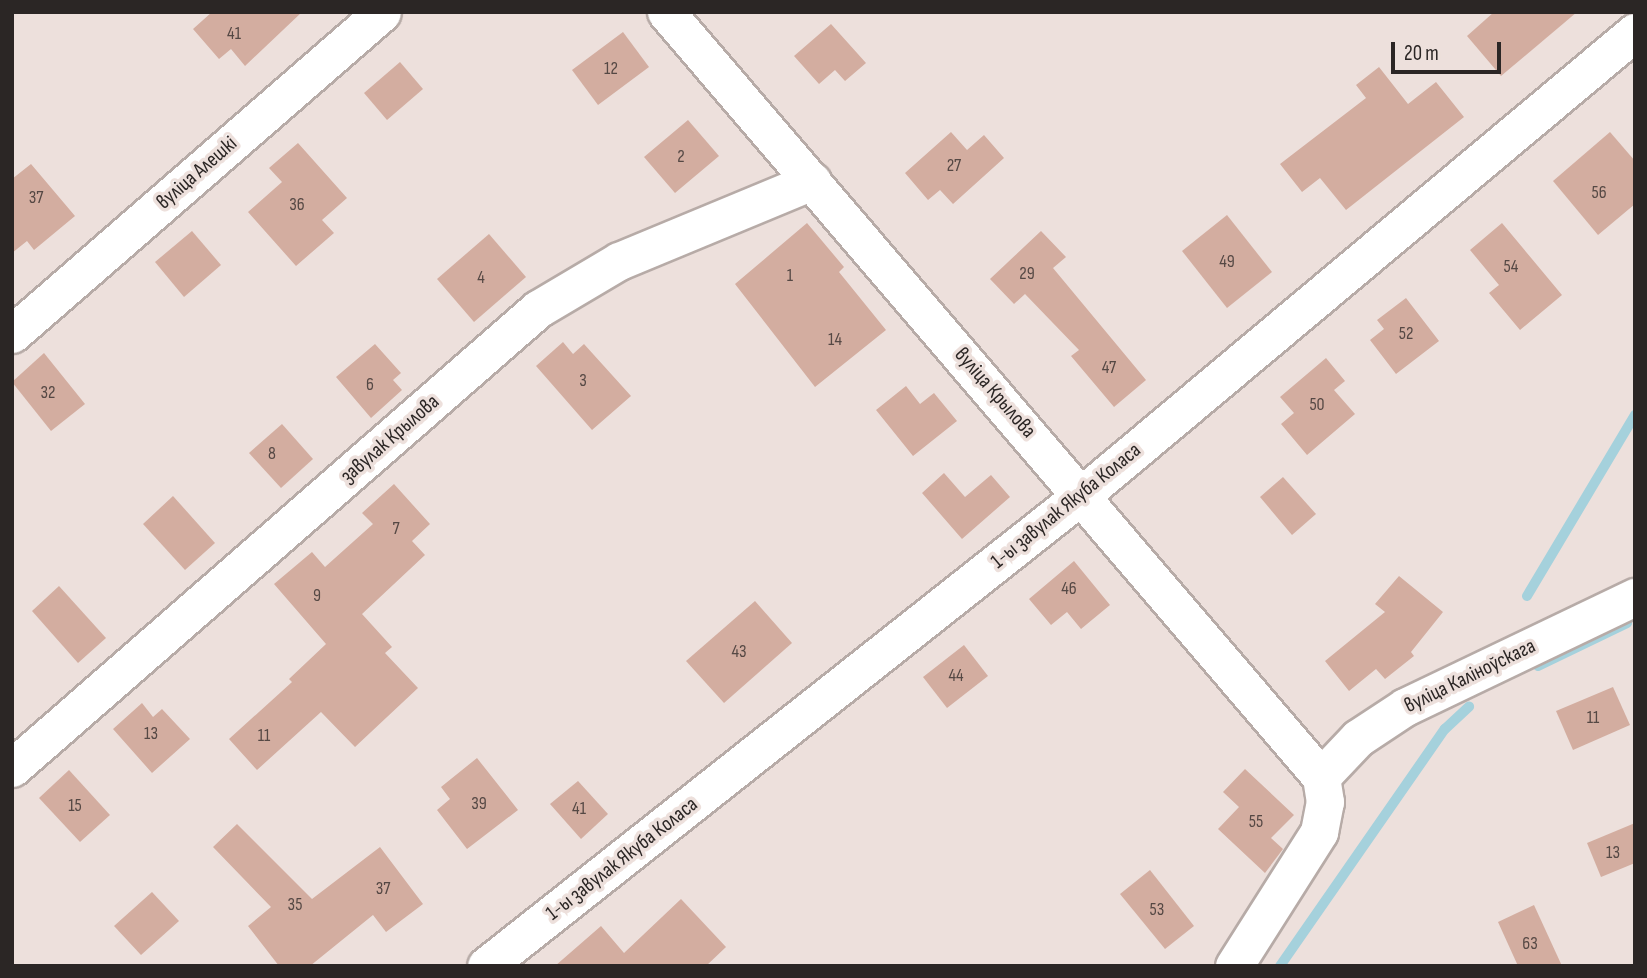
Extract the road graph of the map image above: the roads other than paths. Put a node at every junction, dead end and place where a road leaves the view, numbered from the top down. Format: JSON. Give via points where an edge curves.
{"nodes":[{"id":1,"x":382,"y":12,"type":"edge"},
{"id":2,"x":666,"y":12,"type":"edge"},
{"id":3,"x":1635,"y":32,"type":"edge"},
{"id":4,"x":812,"y":181,"type":"junction"},
{"id":5,"x":12,"y":334,"type":"edge"},
{"id":6,"x":1083,"y":494,"type":"junction"},
{"id":7,"x":1635,"y":597,"type":"edge"},
{"id":8,"x":12,"y":768,"type":"edge"},
{"id":9,"x":1321,"y":776,"type":"junction"},
{"id":10,"x":486,"y":966,"type":"edge"},
{"id":11,"x":1234,"y":966,"type":"edge"}],
"edges":[{"from":1,"to":5,"type":"street","name":"вуліца Алешкі"},
{"from":2,"to":4,"type":"street","name":"вуліца Крылова"},
{"from":3,"to":6,"type":"street","name":"1-ы завулак Якуба Коласа"},
{"from":4,"to":6,"type":"street","name":"вуліца Крылова"},
{"from":4,"to":8,"type":"street","name":"завулак Крылова","via":[[619,261],[538,309]]},
{"from":6,"to":9,"type":"street","name":"вуліца Крылова"},
{"from":6,"to":10,"type":"street","name":"1-ы завулак Якуба Коласа"},
{"from":7,"to":9,"type":"street","name":"вуліца Каліноўскага","via":[[1405,707],[1357,738]]},
{"from":9,"to":11,"type":"street","via":[[1325,802],[1319,832]]}]}
